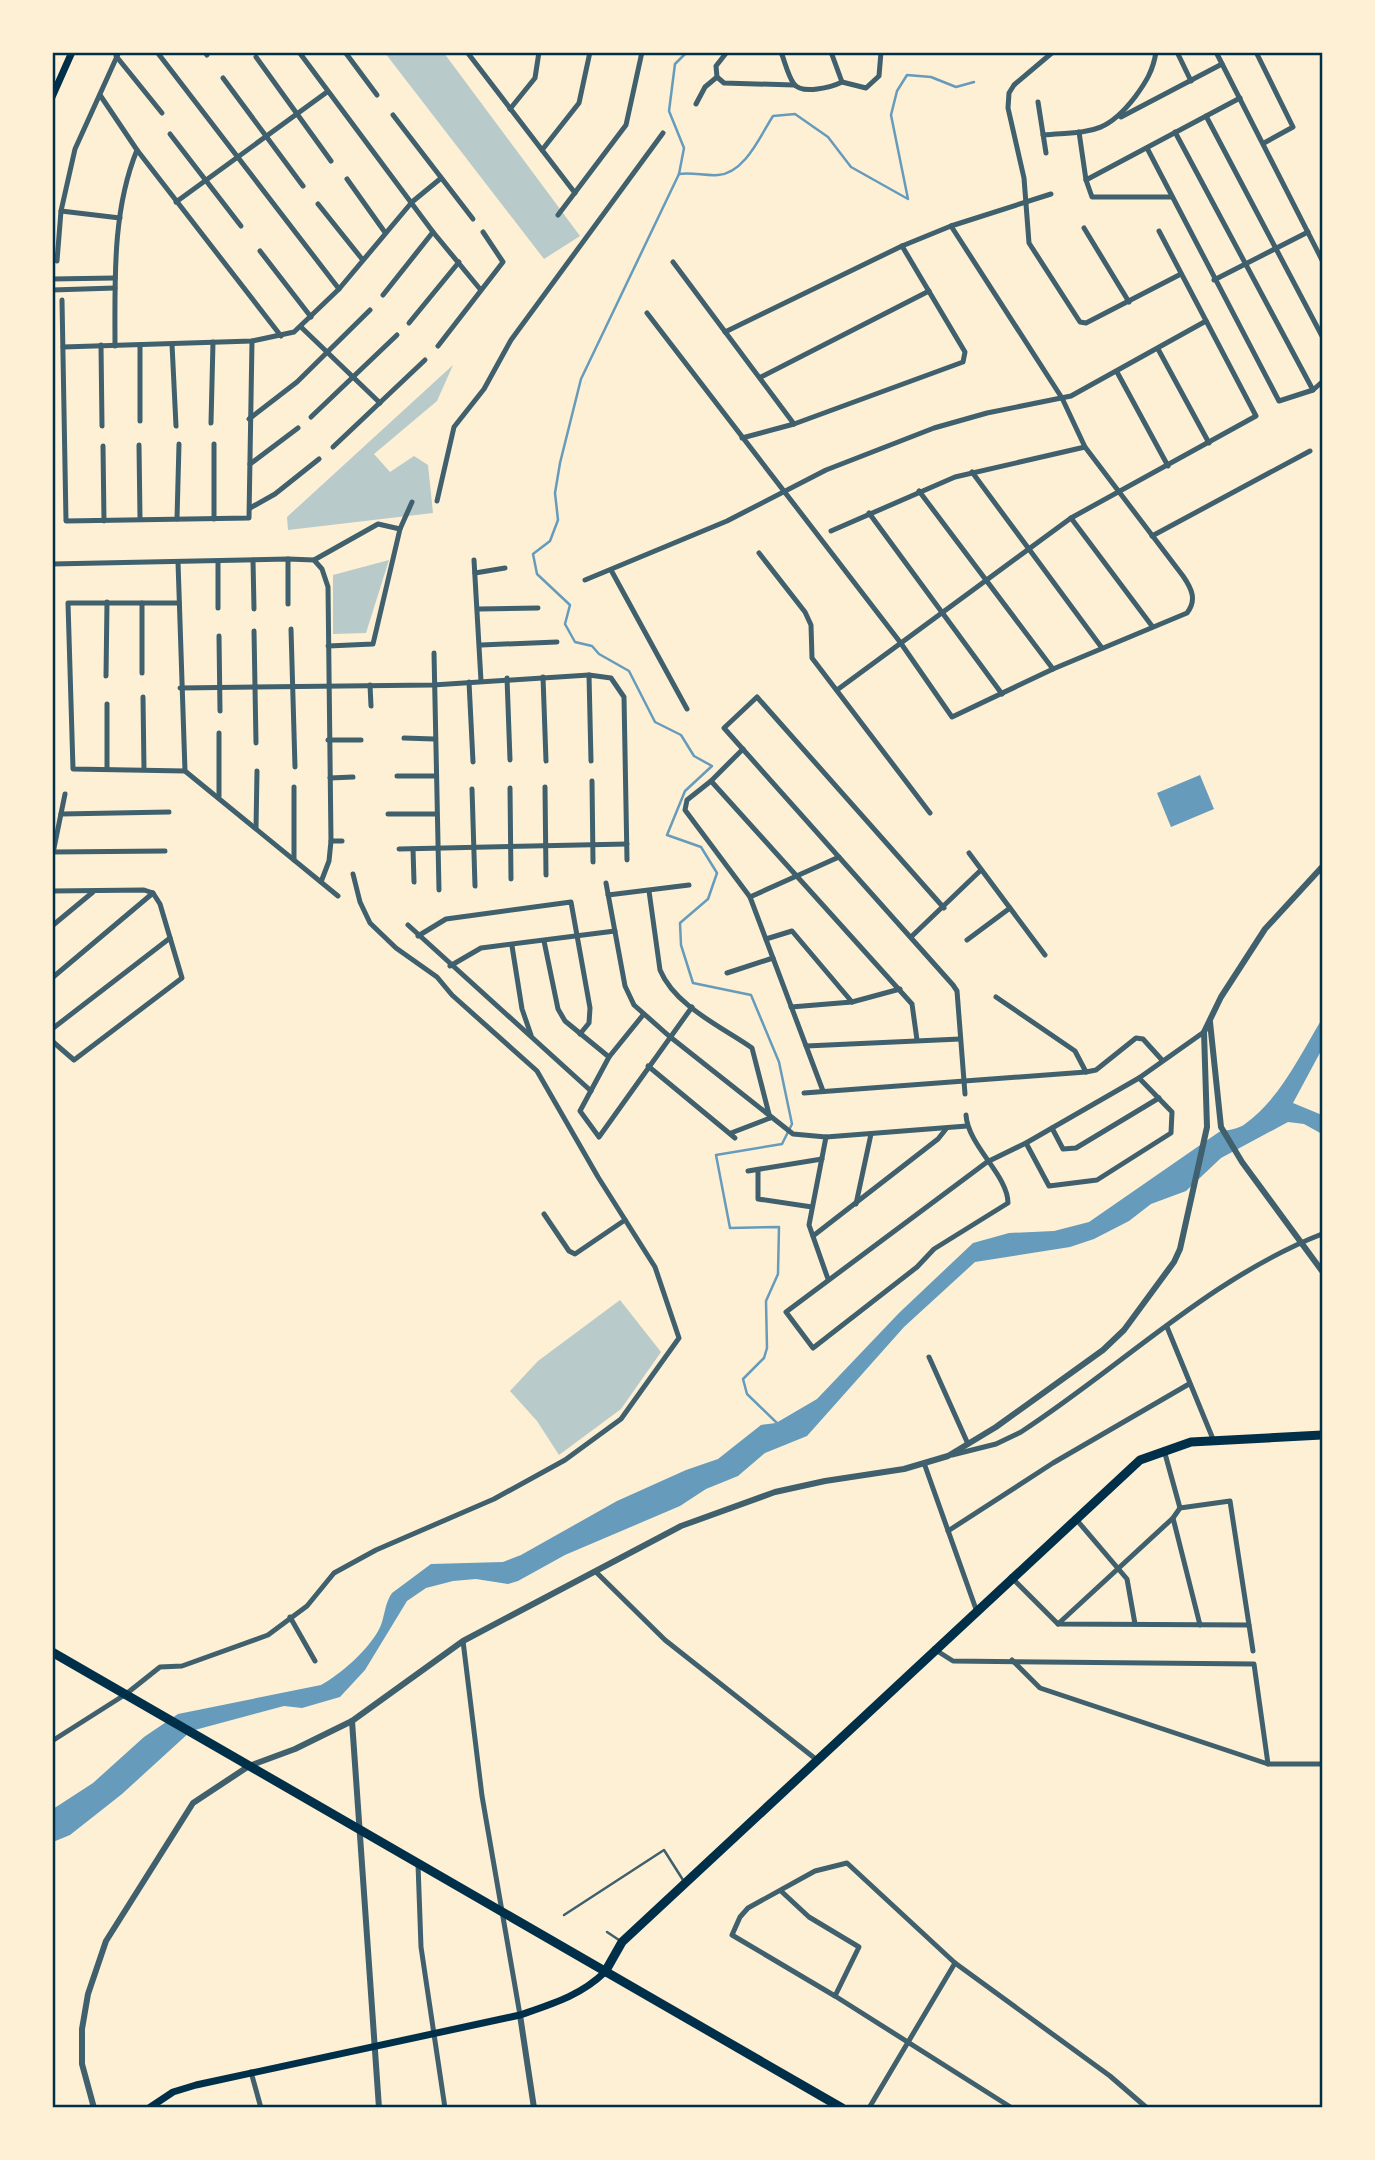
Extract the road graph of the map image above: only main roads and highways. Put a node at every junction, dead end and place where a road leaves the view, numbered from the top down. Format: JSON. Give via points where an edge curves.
{"nodes":[{"id":1,"x":72,"y":52,"type":"edge"},
{"id":2,"x":52,"y":97,"type":"edge"},
{"id":3,"x":1322,"y":1435,"type":"edge"},
{"id":4,"x":52,"y":1652,"type":"edge"},
{"id":5,"x":605,"y":1972,"type":"junction"},
{"id":6,"x":149,"y":2108,"type":"edge"},
{"id":7,"x":842,"y":2108,"type":"edge"}],
"edges":[{"from":1,"to":2,"type":"main road"},
{"from":3,"to":5,"type":"highway","via":[[1213,1439],[1140,1460],[622,1942]]},
{"from":4,"to":5,"type":"highway"},
{"from":5,"to":6,"type":"main road","via":[[588,1988],[520,2015],[251,2072],[173,2092]]},
{"from":5,"to":7,"type":"highway"}]}
